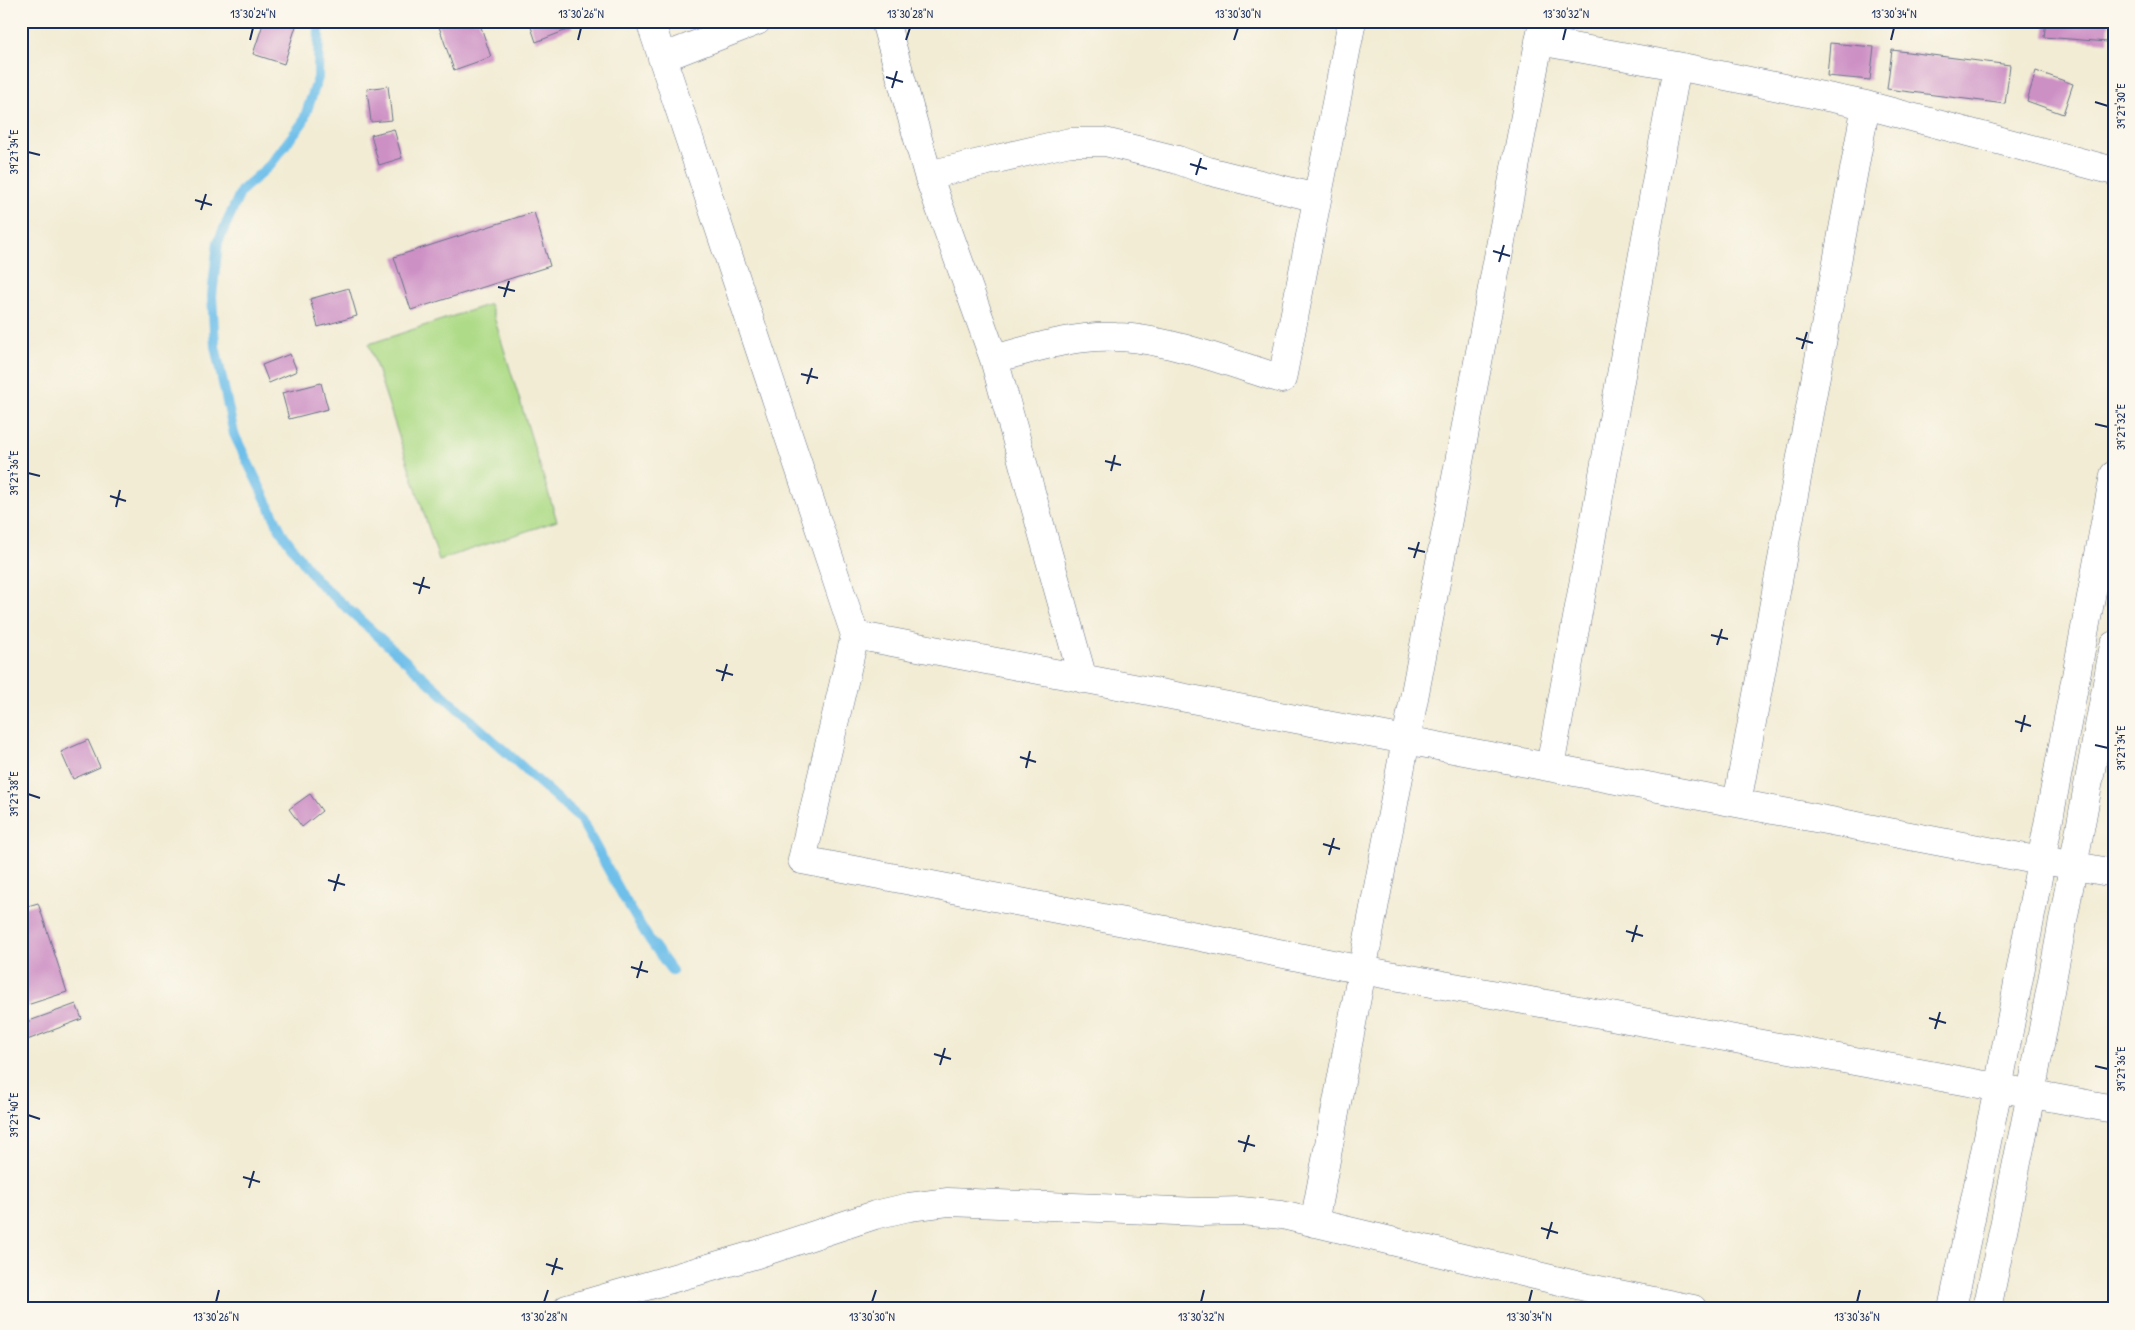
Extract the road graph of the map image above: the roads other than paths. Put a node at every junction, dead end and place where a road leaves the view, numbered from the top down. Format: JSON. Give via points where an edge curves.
{"nodes":[{"id":1,"x":650,"y":21,"type":"edge"},
{"id":2,"x":757,"y":21,"type":"edge"},
{"id":3,"x":885,"y":21,"type":"edge"},
{"id":4,"x":1352,"y":21,"type":"edge"},
{"id":5,"x":1541,"y":31,"type":"edge"},
{"id":6,"x":662,"y":58,"type":"junction"},
{"id":7,"x":1678,"y":66,"type":"junction"},
{"id":8,"x":1866,"y":105,"type":"junction"},
{"id":9,"x":2114,"y":171,"type":"edge"},
{"id":10,"x":928,"y":175,"type":"junction"},
{"id":11,"x":1317,"y":198,"type":"junction"},
{"id":12,"x":994,"y":359,"type":"junction"},
{"id":13,"x":2114,"y":475,"type":"edge"},
{"id":14,"x":855,"y":635,"type":"junction"},
{"id":15,"x":2114,"y":645,"type":"edge"},
{"id":16,"x":1083,"y":679,"type":"junction"},
{"id":17,"x":1406,"y":740,"type":"junction"},
{"id":18,"x":1550,"y":767,"type":"junction"},
{"id":19,"x":1737,"y":803,"type":"junction"},
{"id":20,"x":2041,"y":861,"type":"junction"},
{"id":21,"x":2072,"y":864,"type":"junction"},
{"id":22,"x":2114,"y":873,"type":"edge"},
{"id":23,"x":1362,"y":970,"type":"junction"},
{"id":24,"x":1998,"y":1089,"type":"junction"},
{"id":25,"x":2031,"y":1094,"type":"junction"},
{"id":26,"x":2114,"y":1109,"type":"edge"},
{"id":27,"x":1314,"y":1223,"type":"junction"},
{"id":28,"x":1586,"y":1298,"type":"edge"},
{"id":29,"x":567,"y":1309,"type":"edge"},
{"id":30,"x":1693,"y":1309,"type":"edge"},
{"id":31,"x":1952,"y":1309,"type":"edge"},
{"id":32,"x":1987,"y":1309,"type":"edge"}],
"edges":[{"from":1,"to":6,"type":"street"},
{"from":2,"to":6,"type":"street"},
{"from":3,"to":10,"type":"street"},
{"from":4,"to":11,"type":"street"},
{"from":5,"to":7,"type":"street"},
{"from":5,"to":17,"type":"street"},
{"from":6,"to":14,"type":"street"},
{"from":7,"to":8,"type":"street"},
{"from":7,"to":18,"type":"street"},
{"from":8,"to":9,"type":"street"},
{"from":8,"to":19,"type":"street"},
{"from":10,"to":11,"type":"street","via":[[1070,142],[1105,142]]},
{"from":10,"to":12,"type":"street"},
{"from":11,"to":12,"type":"street","via":[[1282,379],[1165,344],[1117,337],[1060,340]]},
{"from":12,"to":16,"type":"street"},
{"from":13,"to":20,"type":"street"},
{"from":14,"to":16,"type":"street"},
{"from":14,"to":23,"type":"street","via":[[802,860]]},
{"from":15,"to":21,"type":"street"},
{"from":16,"to":17,"type":"street"},
{"from":17,"to":18,"type":"street"},
{"from":17,"to":23,"type":"street"},
{"from":18,"to":19,"type":"street"},
{"from":19,"to":20,"type":"street"},
{"from":20,"to":21,"type":"street"},
{"from":20,"to":24,"type":"street"},
{"from":21,"to":22,"type":"street"},
{"from":21,"to":25,"type":"street"},
{"from":23,"to":24,"type":"street"},
{"from":23,"to":27,"type":"street"},
{"from":24,"to":25,"type":"street"},
{"from":24,"to":31,"type":"street"},
{"from":25,"to":26,"type":"street"},
{"from":25,"to":32,"type":"street"},
{"from":27,"to":28,"type":"street"},
{"from":27,"to":29,"type":"street","via":[[1282,1215],[1241,1211],[948,1202],[875,1215],[757,1254]]},
{"from":28,"to":30,"type":"street"}]}
